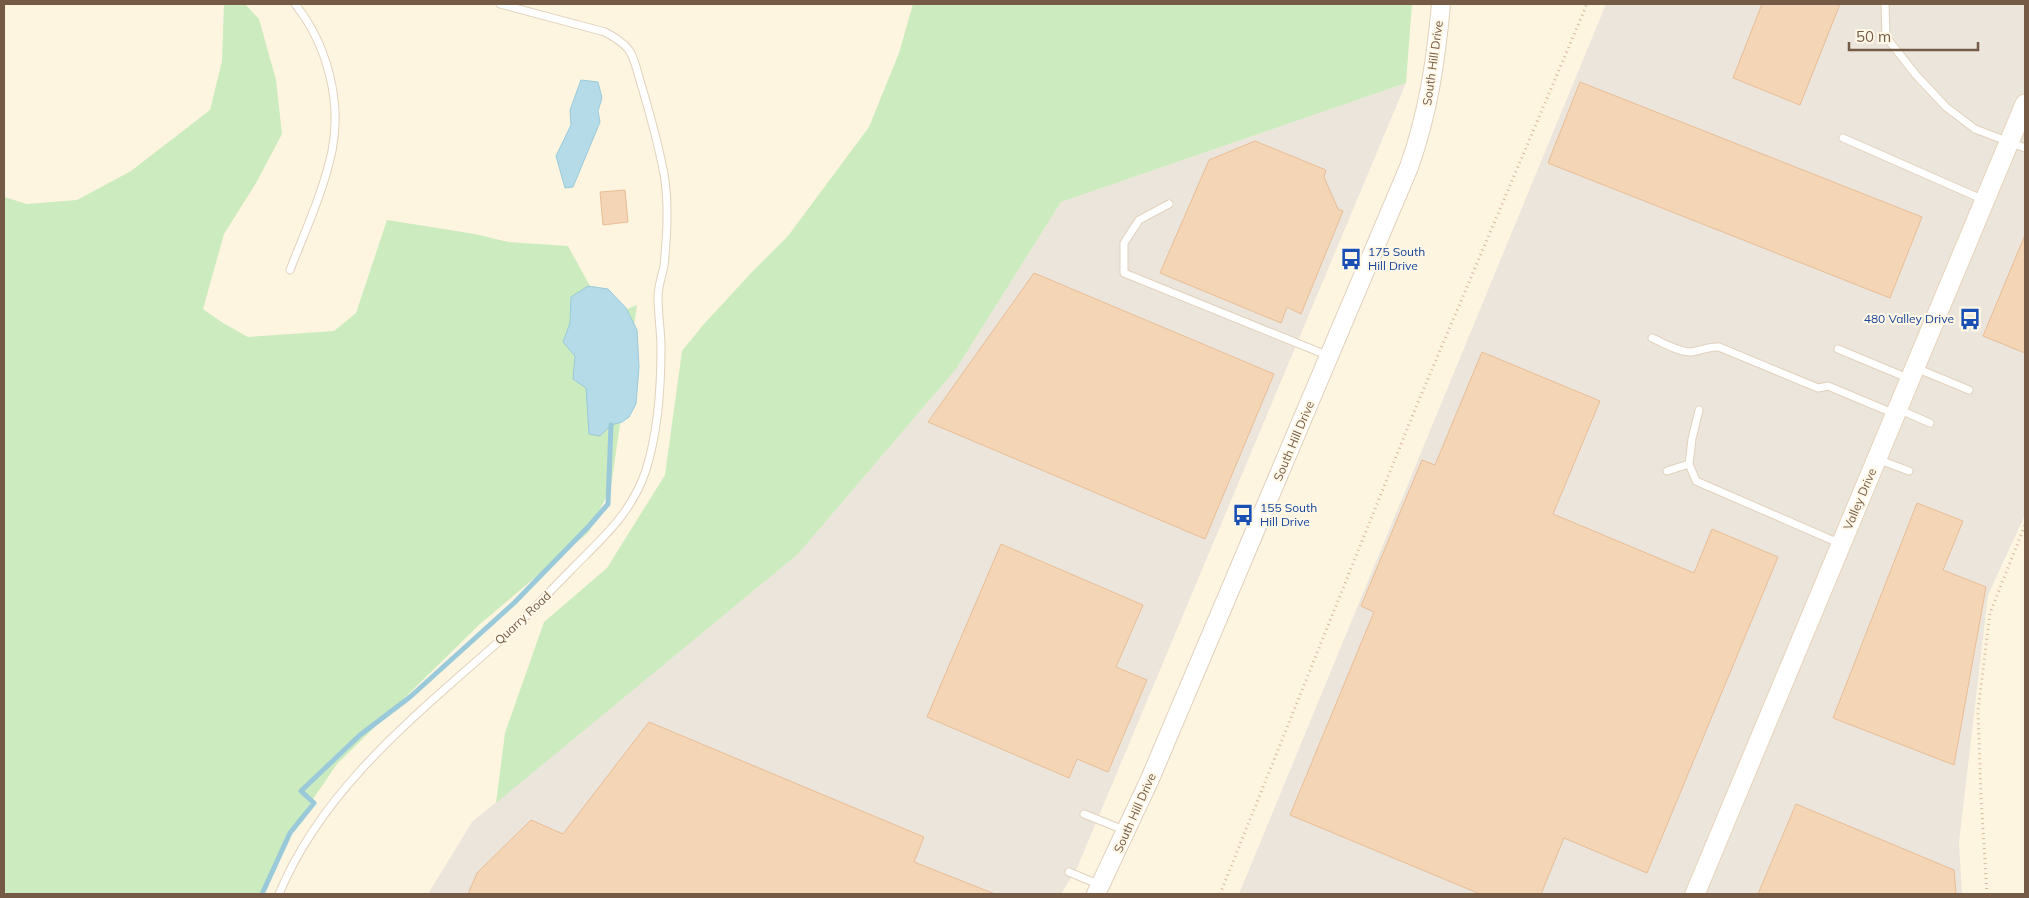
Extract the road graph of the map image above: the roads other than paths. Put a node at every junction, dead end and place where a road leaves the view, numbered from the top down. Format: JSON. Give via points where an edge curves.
{"nodes":[{"id":1,"x":295,"y":4,"type":"edge"},
{"id":2,"x":500,"y":4,"type":"edge"},
{"id":3,"x":1441,"y":4,"type":"edge"},
{"id":4,"x":1885,"y":4,"type":"edge"},
{"id":5,"x":2025,"y":104,"type":"edge"},
{"id":6,"x":1843,"y":138,"type":"dead end"},
{"id":7,"x":2017,"y":145,"type":"edge"},
{"id":8,"x":1985,"y":200,"type":"junction"},
{"id":9,"x":1169,"y":204,"type":"dead end"},
{"id":10,"x":290,"y":270,"type":"dead end"},
{"id":11,"x":1652,"y":338,"type":"dead end"},
{"id":12,"x":1838,"y":349,"type":"dead end"},
{"id":13,"x":1330,"y":356,"type":"junction"},
{"id":14,"x":1912,"y":373,"type":"junction"},
{"id":15,"x":1969,"y":390,"type":"dead end"},
{"id":16,"x":1699,"y":410,"type":"dead end"},
{"id":17,"x":1897,"y":411,"type":"junction"},
{"id":18,"x":1930,"y":423,"type":"dead end"},
{"id":19,"x":1877,"y":459,"type":"junction"},
{"id":20,"x":1689,"y":464,"type":"junction"},
{"id":21,"x":1667,"y":470,"type":"dead end"},
{"id":22,"x":1909,"y":471,"type":"dead end"},
{"id":23,"x":1842,"y":544,"type":"junction"},
{"id":24,"x":1084,"y":814,"type":"dead end"},
{"id":25,"x":1127,"y":831,"type":"junction"},
{"id":26,"x":1069,"y":872,"type":"dead end"},
{"id":27,"x":1099,"y":890,"type":"edge"},
{"id":28,"x":278,"y":894,"type":"edge"},
{"id":29,"x":1695,"y":894,"type":"edge"}],
"edges":[{"from":1,"to":10,"type":"lane","via":[[314,32],[325,57],[334,110],[332,149],[322,188]]},
{"from":2,"to":28,"type":"lane","name":"Quarry Road","via":[[605,32],[628,48],[635,62],[659,148],[667,216],[658,294],[661,346],[656,421],[645,472],[626,513],[601,541],[542,601],[372,758],[311,834]]},
{"from":3,"to":13,"type":"street","name":"South Hill Drive","via":[[1433,77],[1416,149]]},
{"from":4,"to":7,"type":"lane","via":[[1886,36],[1916,75],[1946,107],[1975,128]]},
{"from":5,"to":7,"type":"main road","name":"Valley Drive"},
{"from":6,"to":8,"type":"lane"},
{"from":7,"to":8,"type":"main road","name":"Valley Drive"},
{"from":8,"to":14,"type":"main road","name":"Valley Drive"},
{"from":9,"to":13,"type":"lane","via":[[1139,220],[1124,243],[1124,273]]},
{"from":11,"to":17,"type":"lane","via":[[1684,351],[1719,348],[1818,388],[1828,386]]},
{"from":12,"to":14,"type":"lane"},
{"from":13,"to":25,"type":"street","name":"South Hill Drive"},
{"from":14,"to":15,"type":"lane"},
{"from":14,"to":17,"type":"main road","name":"Valley Drive"},
{"from":16,"to":20,"type":"lane"},
{"from":17,"to":18,"type":"lane"},
{"from":17,"to":19,"type":"main road","name":"Valley Drive"},
{"from":19,"to":22,"type":"lane"},
{"from":19,"to":23,"type":"main road","name":"Valley Drive"},
{"from":20,"to":21,"type":"lane"},
{"from":20,"to":23,"type":"lane","via":[[1696,481]]},
{"from":23,"to":29,"type":"main road","name":"Valley Drive"},
{"from":24,"to":25,"type":"lane"},
{"from":25,"to":27,"type":"street","name":"South Hill Drive"},
{"from":26,"to":27,"type":"lane"}]}
